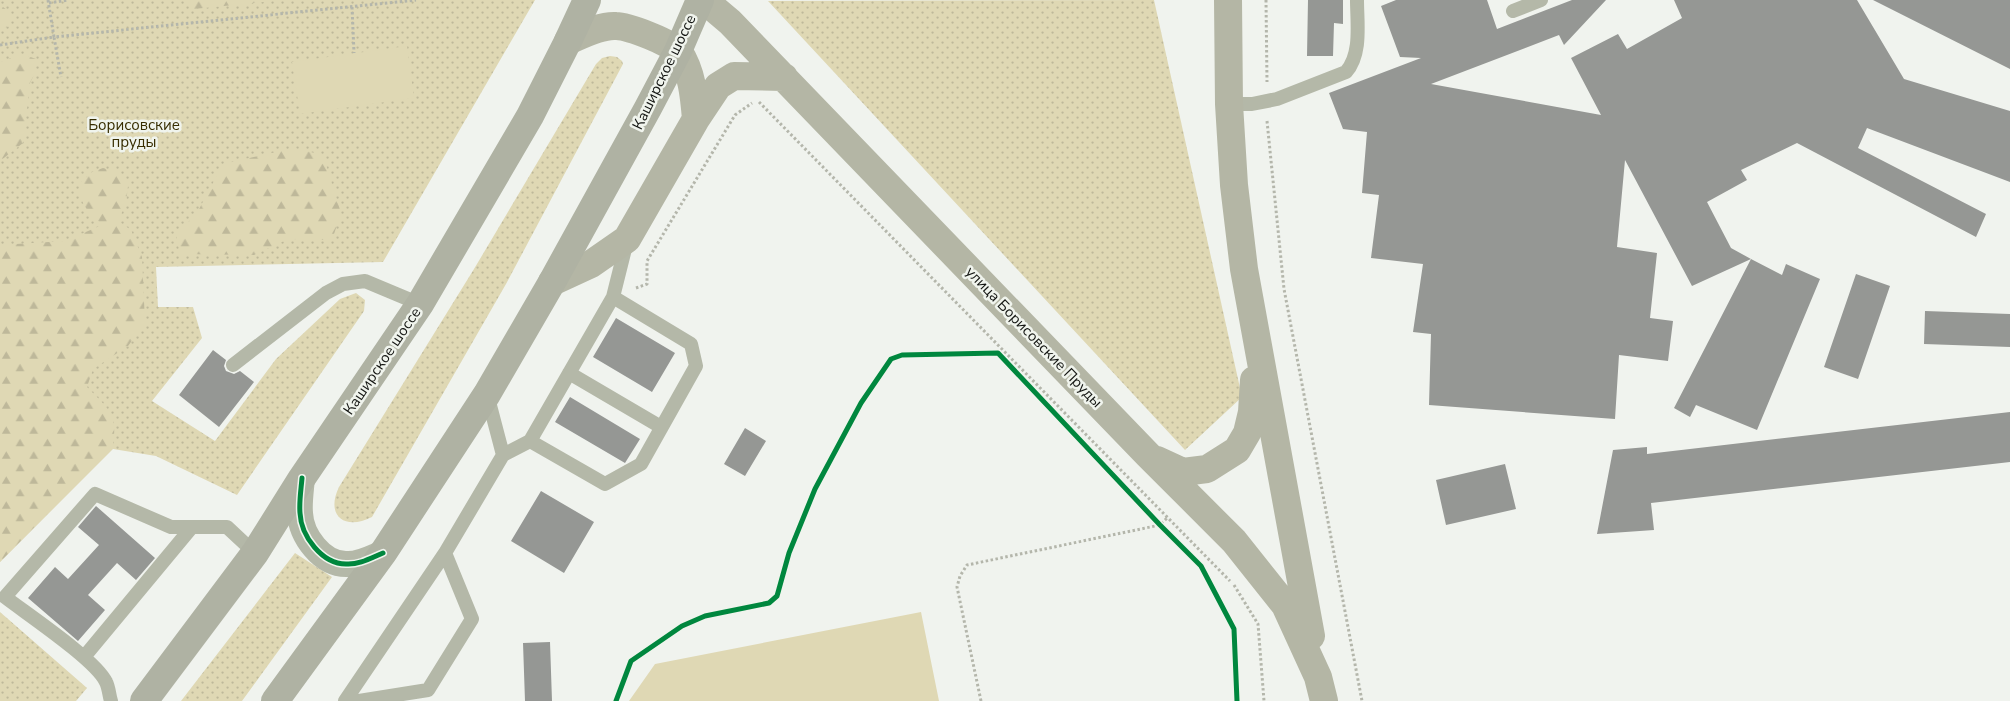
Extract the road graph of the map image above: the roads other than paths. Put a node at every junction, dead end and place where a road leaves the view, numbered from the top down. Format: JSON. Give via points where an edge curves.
{"nodes":[{"id":1,"x":587,"y":0,"type":"edge"},
{"id":2,"x":700,"y":0,"type":"edge"},
{"id":3,"x":704,"y":0,"type":"edge"},
{"id":4,"x":1357,"y":0,"type":"edge"},
{"id":5,"x":1541,"y":0,"type":"edge"},
{"id":6,"x":1233,"y":2,"type":"edge"},
{"id":7,"x":1512,"y":10,"type":"dead end"},
{"id":8,"x":568,"y":41,"type":"junction"},
{"id":9,"x":678,"y":51,"type":"junction"},
{"id":10,"x":784,"y":77,"type":"junction"},
{"id":11,"x":1229,"y":104,"type":"junction"},
{"id":12,"x":696,"y":118,"type":"junction"},
{"id":13,"x":627,"y":239,"type":"junction"},
{"id":14,"x":552,"y":282,"type":"junction"},
{"id":15,"x":613,"y":297,"type":"junction"},
{"id":16,"x":420,"y":304,"type":"junction"},
{"id":17,"x":1257,"y":341,"type":"junction"},
{"id":18,"x":233,"y":365,"type":"dead end"},
{"id":19,"x":569,"y":373,"type":"junction"},
{"id":20,"x":487,"y":394,"type":"junction"},
{"id":21,"x":661,"y":427,"type":"junction"},
{"id":22,"x":530,"y":441,"type":"junction"},
{"id":23,"x":503,"y":455,"type":"junction"},
{"id":24,"x":1148,"y":456,"type":"junction"},
{"id":25,"x":302,"y":478,"type":"junction"},
{"id":26,"x":192,"y":527,"type":"junction"},
{"id":27,"x":255,"y":553,"type":"junction"},
{"id":28,"x":383,"y":553,"type":"junction"},
{"id":29,"x":445,"y":553,"type":"junction"},
{"id":30,"x":84,"y":657,"type":"junction"},
{"id":31,"x":1321,"y":689,"type":"edge"},
{"id":32,"x":111,"y":701,"type":"edge"},
{"id":33,"x":144,"y":701,"type":"edge"},
{"id":34,"x":275,"y":701,"type":"edge"},
{"id":35,"x":345,"y":701,"type":"edge"},
{"id":36,"x":359,"y":701,"type":"edge"}],
"edges":[{"from":1,"to":8,"type":"main road","name":"Каширское шоссе"},
{"from":2,"to":9,"type":"main road","name":"Каширское шоссе"},
{"from":3,"to":10,"type":"main road","name":"улица Борисовские Пруды"},
{"from":4,"to":11,"type":"lane","via":[[1356,55],[1351,66],[1339,76],[1267,102]]},
{"from":5,"to":7,"type":"lane"},
{"from":6,"to":11,"type":"main road"},
{"from":8,"to":9,"type":"main road","via":[[616,26],[657,38]]},
{"from":8,"to":16,"type":"main road","name":"Каширское шоссе","via":[[530,116]]},
{"from":9,"to":12,"type":"main road","via":[[692,80]]},
{"from":9,"to":14,"type":"main road","name":"Каширское шоссе"},
{"from":10,"to":12,"type":"main road","via":[[734,76],[718,86]]},
{"from":10,"to":24,"type":"main road","name":"улица Борисовские Пруды"},
{"from":11,"to":17,"type":"main road","via":[[1236,204]]},
{"from":12,"to":13,"type":"main road"},
{"from":13,"to":14,"type":"main road","via":[[591,264]]},
{"from":13,"to":15,"type":"lane"},
{"from":14,"to":20,"type":"main road","name":"Каширское шоссе"},
{"from":15,"to":19,"type":"lane"},
{"from":15,"to":21,"type":"lane","via":[[692,344],[696,366]]},
{"from":16,"to":18,"type":"lane","via":[[365,281],[343,284],[326,293]]},
{"from":16,"to":25,"type":"main road","name":"Каширское шоссе"},
{"from":17,"to":24,"type":"main road","via":[[1252,412],[1247,434],[1237,450],[1207,468],[1183,472]]},
{"from":17,"to":31,"type":"main road"},
{"from":19,"to":21,"type":"lane"},
{"from":19,"to":22,"type":"lane"},
{"from":20,"to":23,"type":"lane"},
{"from":20,"to":28,"type":"main road","name":"Каширское шоссе"},
{"from":21,"to":22,"type":"lane","via":[[640,464],[605,484]]},
{"from":22,"to":23,"type":"lane"},
{"from":23,"to":29,"type":"lane"},
{"from":24,"to":31,"type":"main road","name":"улица Борисовские Пруды","via":[[1234,541],[1285,604]]},
{"from":25,"to":27,"type":"main road","name":"Каширское шоссе"},
{"from":25,"to":28,"type":"street","via":[[300,514],[304,530],[314,547],[328,560],[345,564],[362,562]]},
{"from":26,"to":27,"type":"lane","via":[[228,527]]},
{"from":26,"to":30,"type":"lane"},
{"from":26,"to":30,"type":"lane","via":[[171,527],[95,494],[5,597]]},
{"from":27,"to":33,"type":"main road","name":"Каширское шоссе"},
{"from":28,"to":34,"type":"main road","name":"Каширское шоссе"},
{"from":29,"to":35,"type":"lane"},
{"from":29,"to":36,"type":"lane","via":[[472,619],[428,690]]},
{"from":30,"to":32,"type":"lane","via":[[106,682]]}]}
